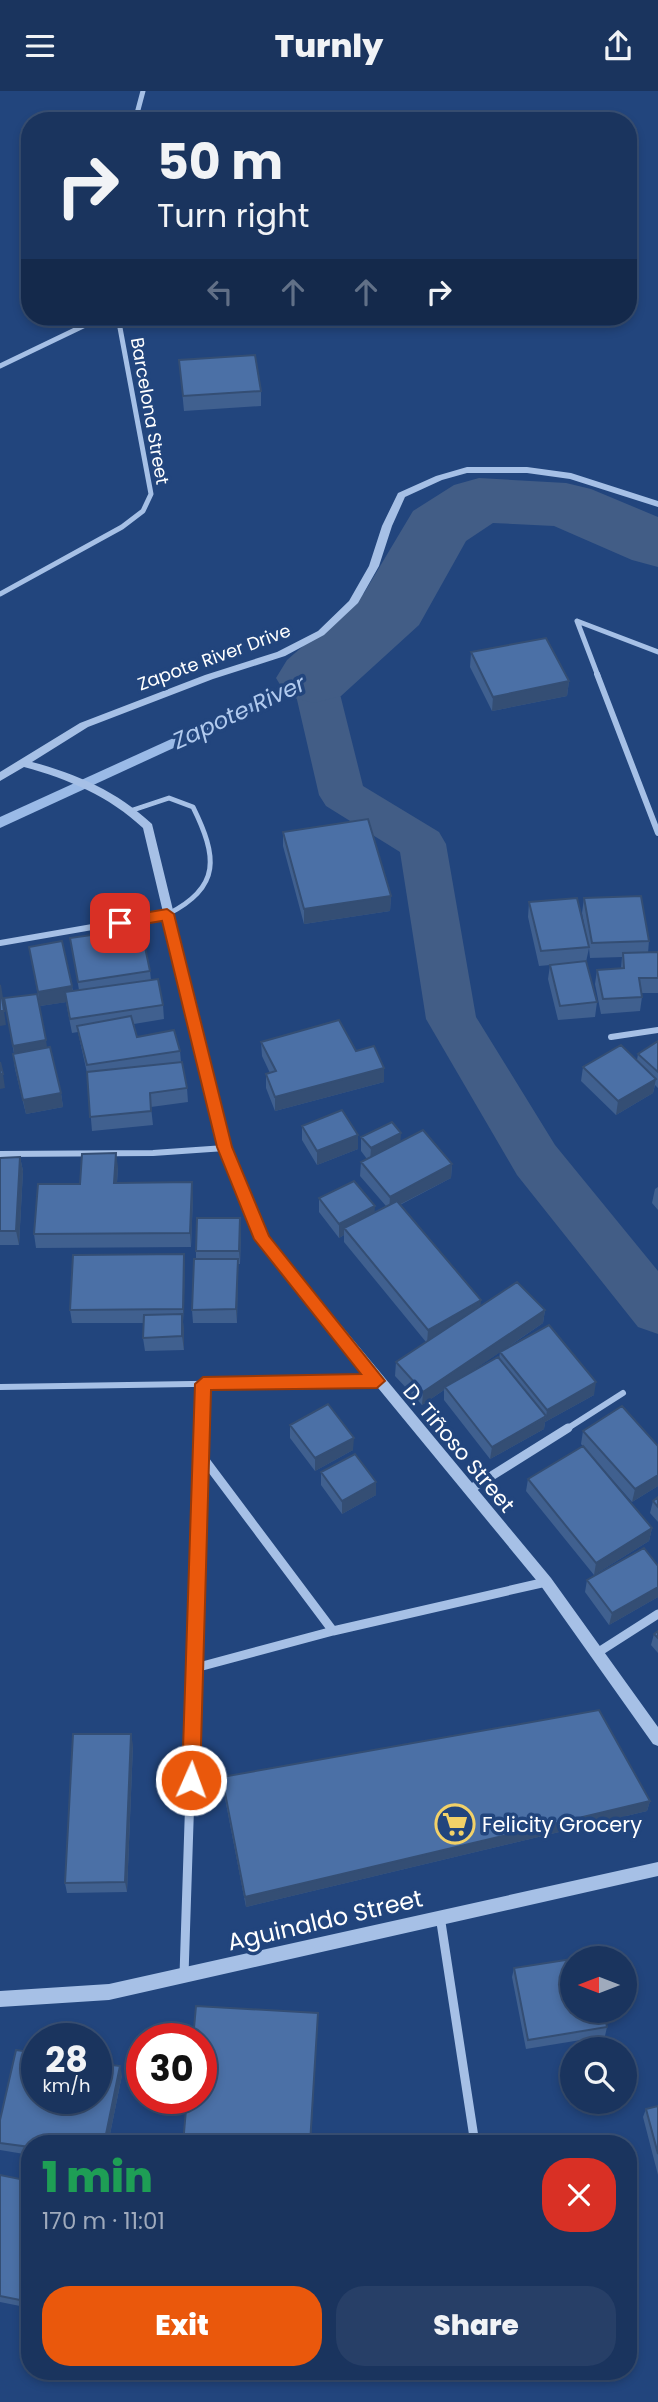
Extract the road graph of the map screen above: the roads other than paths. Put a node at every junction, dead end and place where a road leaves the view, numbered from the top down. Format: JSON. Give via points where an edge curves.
{"nodes":[{"id":1,"x":143,"y":91,"type":"edge"},
{"id":2,"x":137,"y":112,"type":"edge"},
{"id":3,"x":83,"y":326,"type":"edge"},
{"id":4,"x":120,"y":326,"type":"edge"},
{"id":5,"x":0,"y":366,"type":"edge"},
{"id":6,"x":658,"y":504,"type":"edge"},
{"id":7,"x":0,"y":594,"type":"edge"},
{"id":8,"x":658,"y":652,"type":"edge"},
{"id":9,"x":26,"y":764,"type":"junction"},
{"id":10,"x":0,"y":777,"type":"edge"},
{"id":11,"x":133,"y":810,"type":"junction"},
{"id":12,"x":658,"y":833,"type":"edge"},
{"id":13,"x":167,"y":914,"type":"junction"},
{"id":14,"x":0,"y":943,"type":"edge"},
{"id":15,"x":658,"y":1030,"type":"edge"},
{"id":16,"x":611,"y":1037,"type":"dead end"},
{"id":17,"x":225,"y":1147,"type":"junction"},
{"id":18,"x":0,"y":1154,"type":"edge"},
{"id":19,"x":377,"y":1381,"type":"junction"},
{"id":20,"x":203,"y":1384,"type":"junction"},
{"id":21,"x":0,"y":1387,"type":"edge"},
{"id":22,"x":623,"y":1393,"type":"dead end"},
{"id":23,"x":201,"y":1454,"type":"junction"},
{"id":24,"x":469,"y":1490,"type":"junction"},
{"id":25,"x":546,"y":1582,"type":"junction"},
{"id":26,"x":658,"y":1614,"type":"edge"},
{"id":27,"x":333,"y":1631,"type":"junction"},
{"id":28,"x":597,"y":1653,"type":"junction"},
{"id":29,"x":195,"y":1668,"type":"junction"},
{"id":30,"x":658,"y":1739,"type":"edge"},
{"id":31,"x":658,"y":1869,"type":"edge"},
{"id":32,"x":440,"y":1916,"type":"junction"},
{"id":33,"x":184,"y":1975,"type":"junction"},
{"id":34,"x":0,"y":1999,"type":"edge"},
{"id":35,"x":474,"y":2135,"type":"edge"}],
"edges":[{"from":1,"to":2,"type":"street"},
{"from":3,"to":5,"type":"street"},
{"from":4,"to":7,"type":"street","name":"Barcelona Street","via":[[151,494],[143,511],[122,527]]},
{"from":6,"to":9,"type":"street","name":"Zapote River Drive","via":[[572,476],[527,470],[467,470],[439,478],[401,495],[353,603],[321,633],[281,654],[84,725]]},
{"from":8,"to":12,"type":"street","via":[[577,621]]},
{"from":9,"to":10,"type":"street","name":"Zapote River Drive"},
{"from":9,"to":11,"type":"street","name":"D. Tiñoso Street","via":[[58,772]]},
{"from":11,"to":13,"type":"street","name":"D. Tiñoso Street","via":[[148,827]]},
{"from":11,"to":13,"type":"lane","via":[[169,798],[193,807],[206,833],[212,871],[205,891],[187,906]]},
{"from":13,"to":14,"type":"street"},
{"from":13,"to":17,"type":"street","name":"D. Tiñoso Street"},
{"from":15,"to":16,"type":"street"},
{"from":17,"to":18,"type":"street","via":[[153,1153]]},
{"from":17,"to":19,"type":"street","name":"D. Tiñoso Street","via":[[262,1239]]},
{"from":19,"to":20,"type":"street"},
{"from":19,"to":24,"type":"street","name":"D. Tiñoso Street"},
{"from":20,"to":21,"type":"street"},
{"from":20,"to":23,"type":"street"},
{"from":22,"to":24,"type":"street"},
{"from":23,"to":27,"type":"street"},
{"from":23,"to":29,"type":"street"},
{"from":24,"to":25,"type":"street","name":"D. Tiñoso Street"},
{"from":25,"to":27,"type":"street"},
{"from":25,"to":28,"type":"street","name":"D. Tiñoso Street"},
{"from":26,"to":28,"type":"street"},
{"from":27,"to":29,"type":"street"},
{"from":28,"to":30,"type":"street","name":"D. Tiñoso Street"},
{"from":29,"to":33,"type":"street"},
{"from":31,"to":32,"type":"street","name":"Aguinaldo Street"},
{"from":32,"to":33,"type":"street","name":"Aguinaldo Street"},
{"from":32,"to":35,"type":"street"},
{"from":33,"to":34,"type":"street","name":"Aguinaldo Street","via":[[109,1992]]}]}
